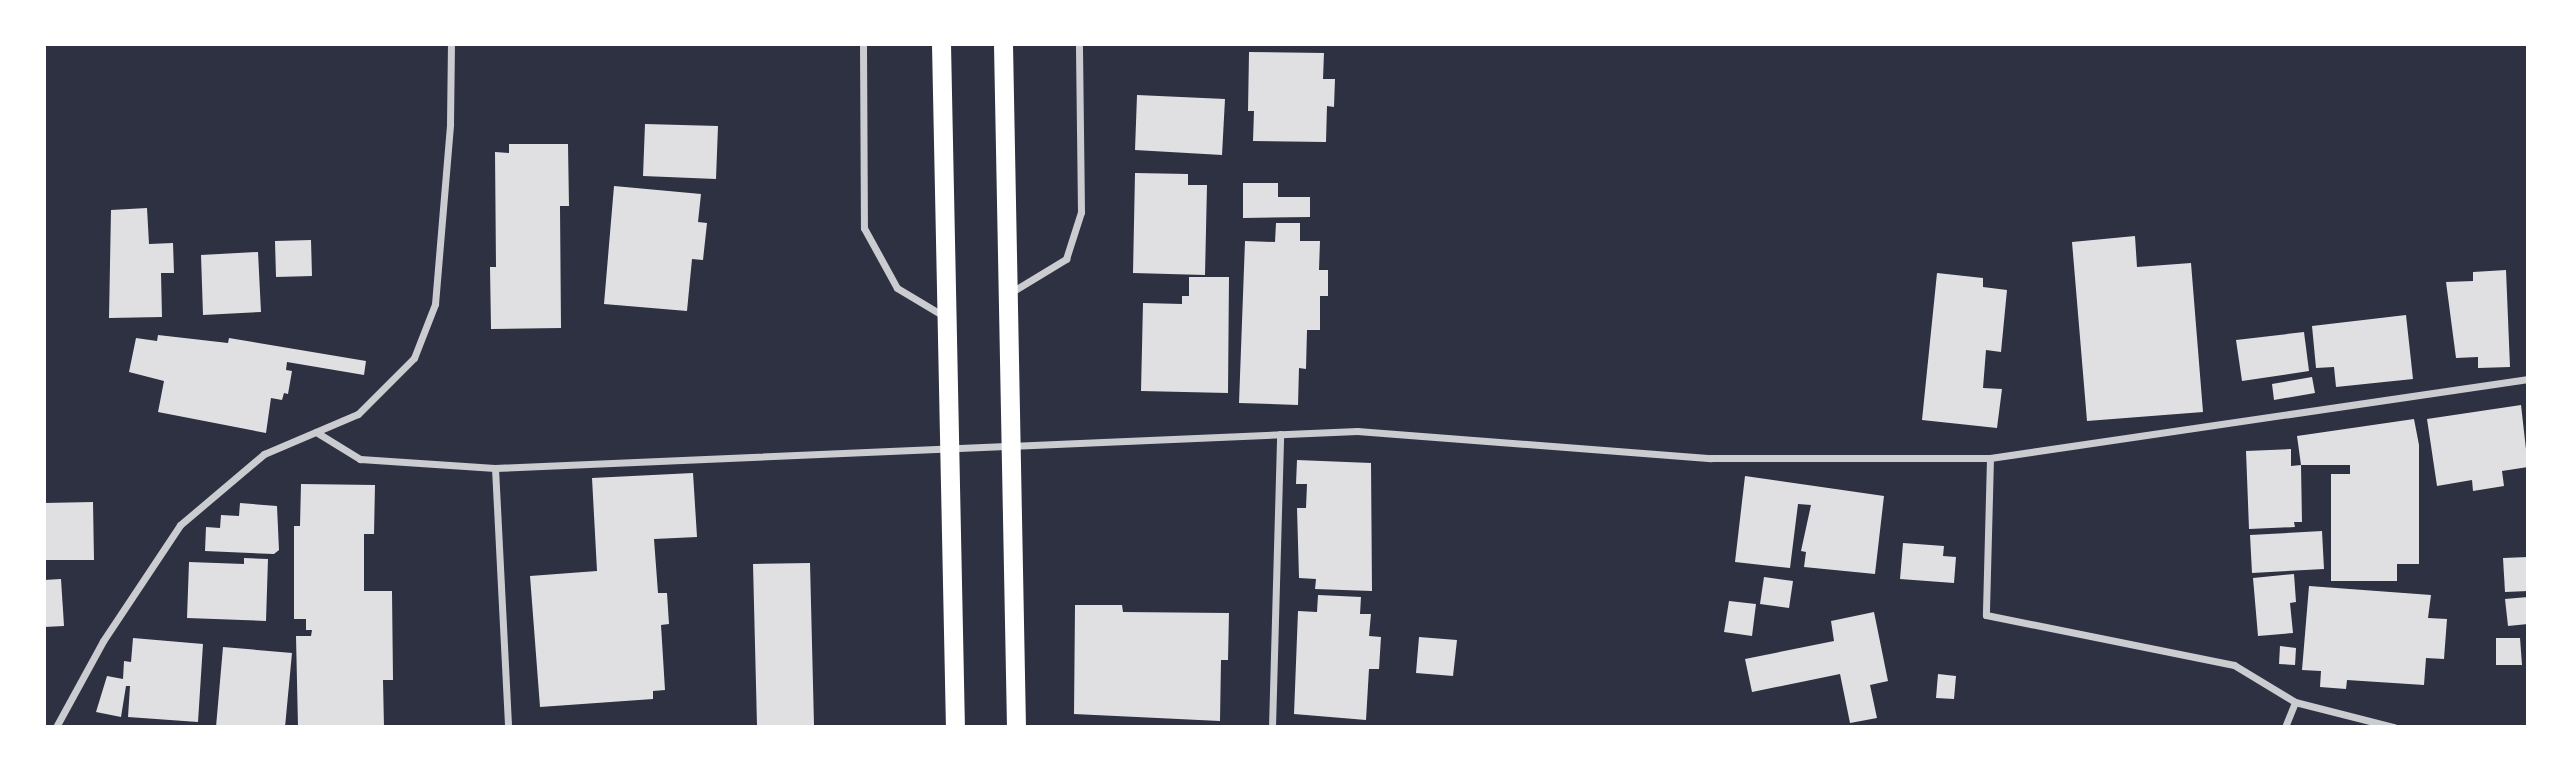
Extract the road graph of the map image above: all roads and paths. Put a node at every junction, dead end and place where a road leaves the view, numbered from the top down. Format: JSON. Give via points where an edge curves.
{"nodes":[{"id":1,"x":451,"y":44,"type":"edge"},
{"id":2,"x":863,"y":44,"type":"edge"},
{"id":3,"x":942,"y":44,"type":"edge"},
{"id":4,"x":1003,"y":44,"type":"edge"},
{"id":5,"x":1079,"y":44,"type":"edge"},
{"id":6,"x":1009,"y":294,"type":"junction"},
{"id":7,"x":945,"y":316,"type":"junction"},
{"id":8,"x":2528,"y":379,"type":"edge"},
{"id":9,"x":316,"y":432,"type":"junction"},
{"id":10,"x":1280,"y":435,"type":"junction"},
{"id":11,"x":1010,"y":445,"type":"junction"},
{"id":12,"x":949,"y":447,"type":"junction"},
{"id":13,"x":1990,"y":458,"type":"junction"},
{"id":14,"x":495,"y":468,"type":"junction"},
{"id":15,"x":2295,"y":702,"type":"junction"},
{"id":16,"x":56,"y":727,"type":"edge"},
{"id":17,"x":508,"y":727,"type":"edge"},
{"id":18,"x":955,"y":727,"type":"edge"},
{"id":19,"x":1016,"y":727,"type":"edge"},
{"id":20,"x":1272,"y":727,"type":"edge"},
{"id":21,"x":2285,"y":727,"type":"edge"},
{"id":22,"x":2394,"y":727,"type":"edge"}],
"edges":[{"from":1,"to":9,"type":"street","via":[[450,124],[435,303],[414,358],[358,414]]},
{"from":2,"to":7,"type":"street","via":[[864,229],[897,288]]},
{"from":3,"to":7,"type":"highway"},
{"from":4,"to":6,"type":"highway"},
{"from":5,"to":6,"type":"street","via":[[1081,212],[1066,259]]},
{"from":6,"to":11,"type":"highway"},
{"from":7,"to":12,"type":"highway"},
{"from":8,"to":13,"type":"street"},
{"from":9,"to":14,"type":"street","via":[[360,459]]},
{"from":9,"to":16,"type":"street","via":[[264,454],[180,525],[103,641]]},
{"from":10,"to":11,"type":"street"},
{"from":10,"to":13,"type":"street","via":[[1357,431],[1711,458]]},
{"from":10,"to":20,"type":"street"},
{"from":11,"to":12,"type":"street"},
{"from":11,"to":19,"type":"highway"},
{"from":12,"to":14,"type":"street"},
{"from":12,"to":18,"type":"highway"},
{"from":13,"to":15,"type":"street","via":[[1986,615],[2234,665]]},
{"from":14,"to":17,"type":"street"},
{"from":15,"to":21,"type":"street"},
{"from":15,"to":22,"type":"street"}]}
